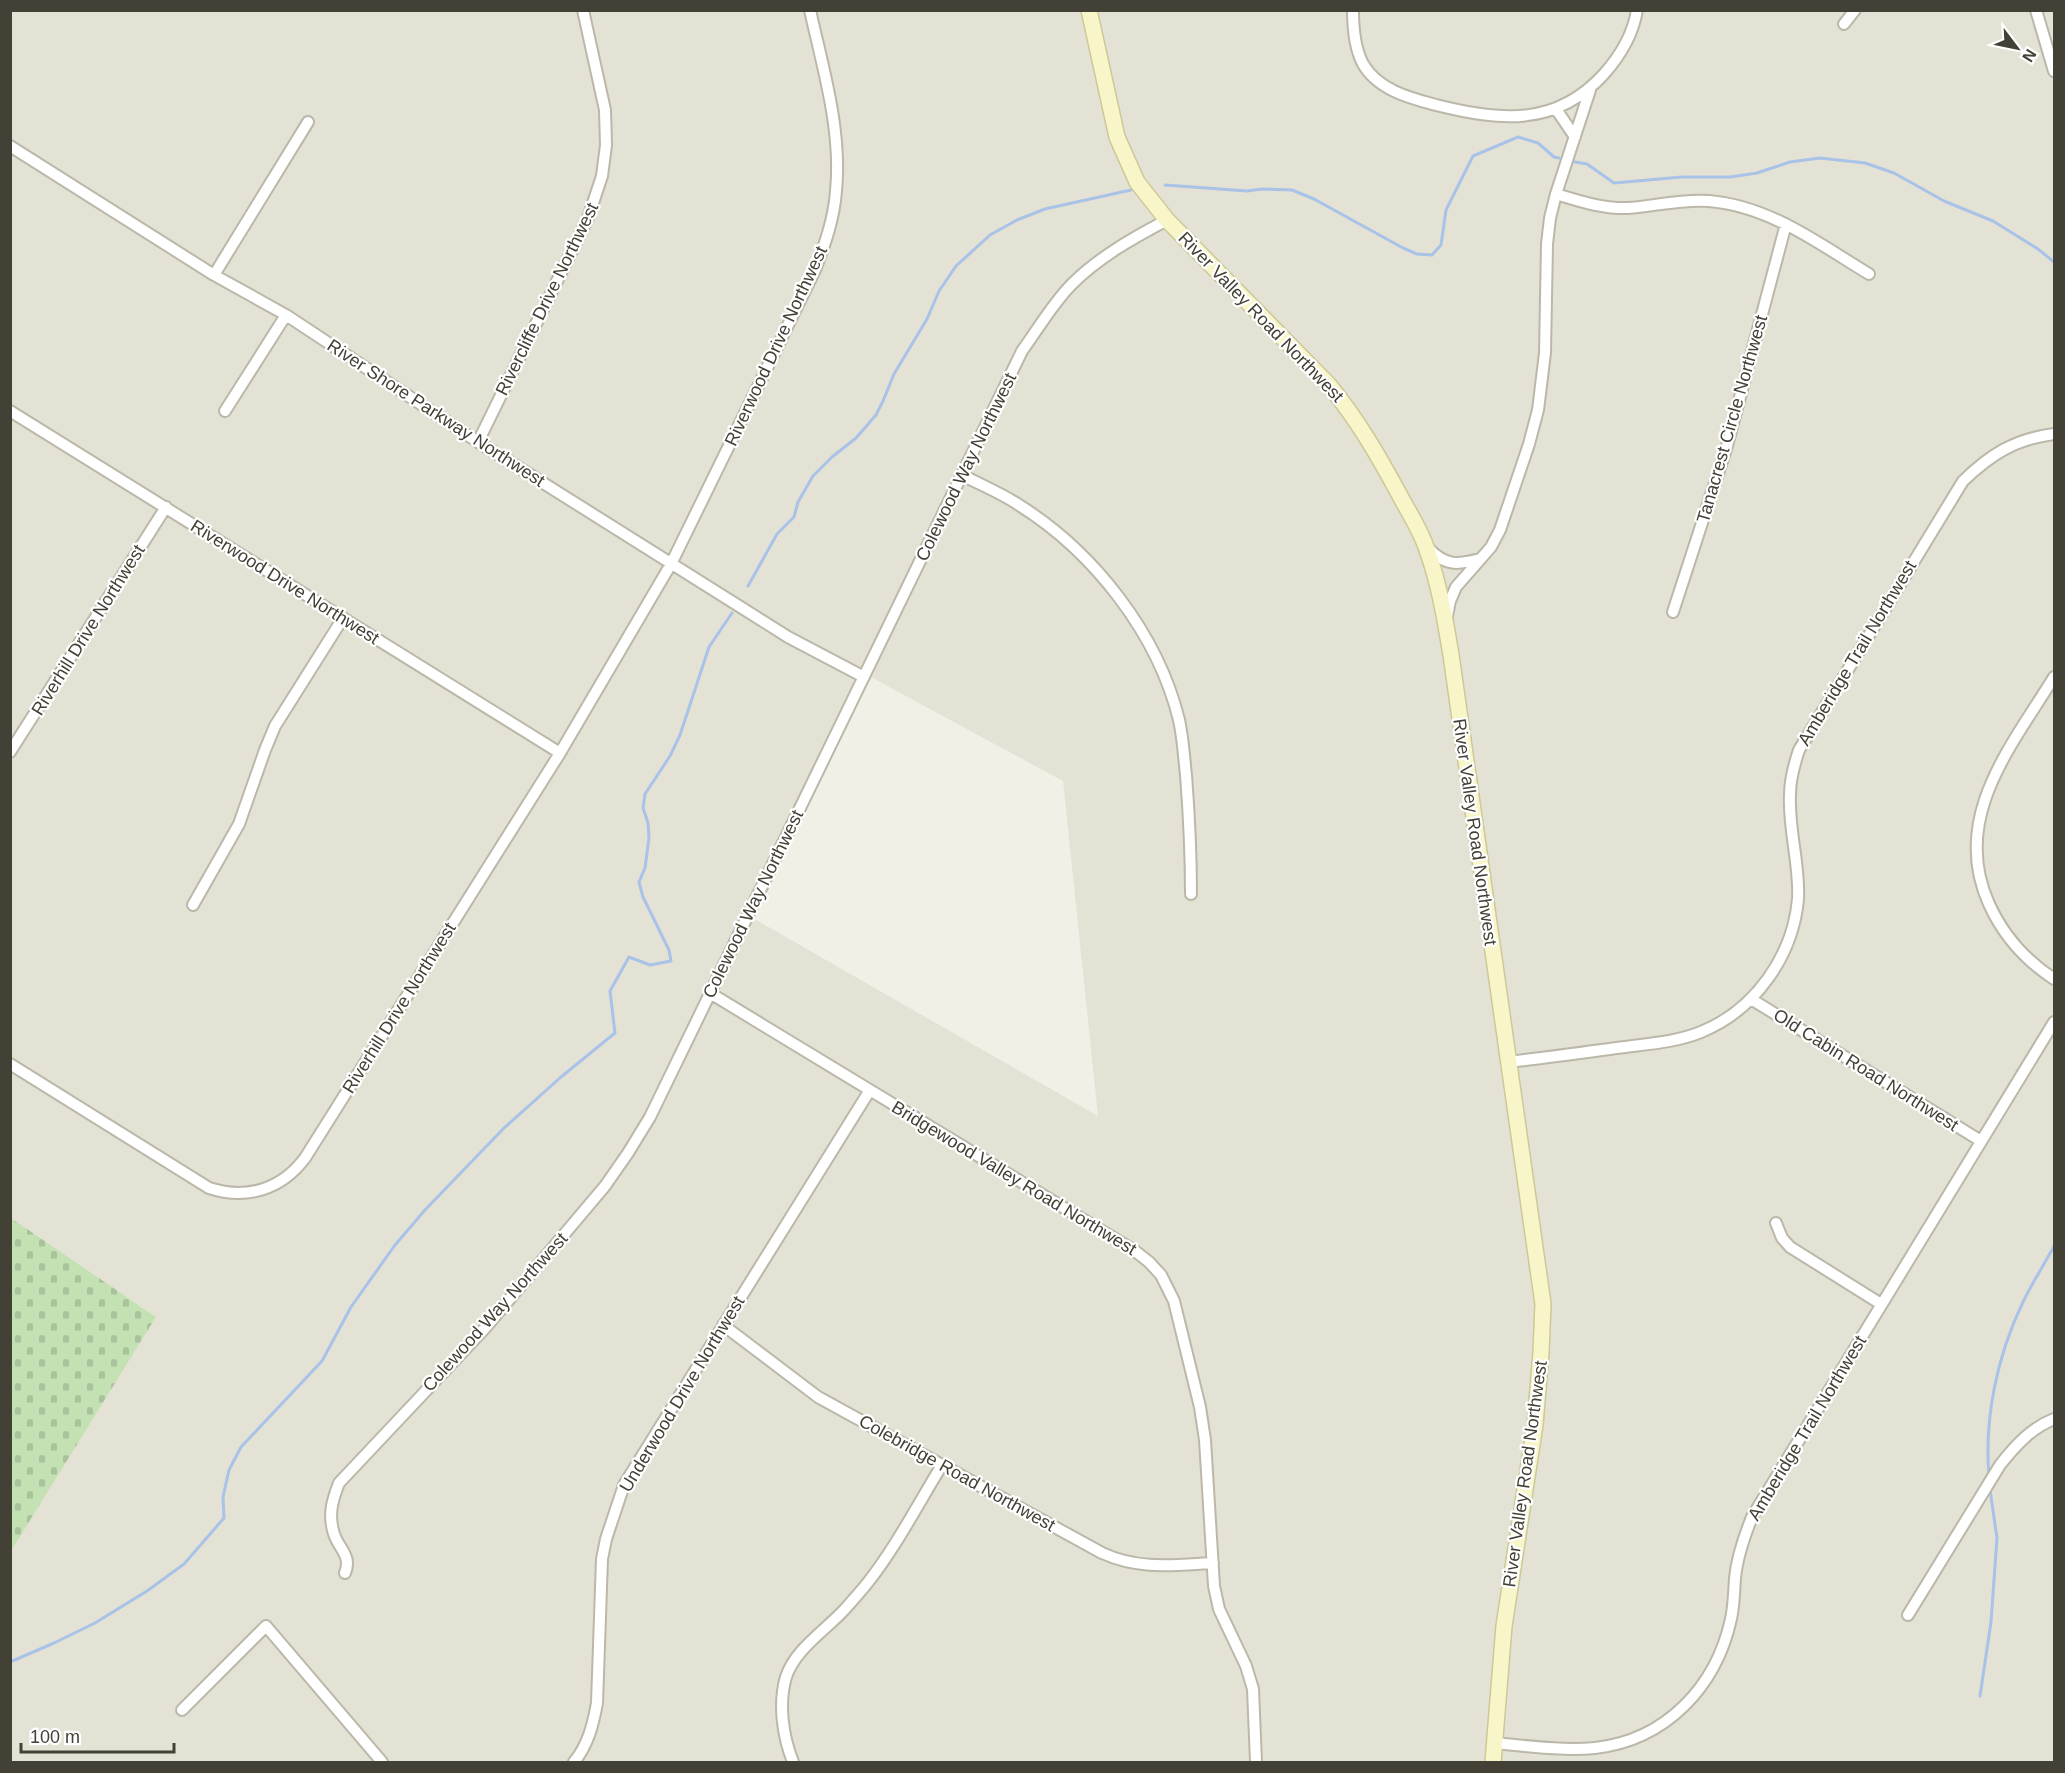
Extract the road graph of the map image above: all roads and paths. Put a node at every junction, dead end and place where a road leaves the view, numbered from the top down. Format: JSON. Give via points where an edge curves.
{"nodes":[{"id":1,"x":583,"y":10,"type":"edge"},
{"id":2,"x":810,"y":10,"type":"edge"},
{"id":3,"x":1089,"y":10,"type":"edge"},
{"id":4,"x":1353,"y":10,"type":"edge"},
{"id":5,"x":1637,"y":10,"type":"edge"},
{"id":6,"x":1855,"y":10,"type":"edge"},
{"id":7,"x":2036,"y":10,"type":"edge"},
{"id":8,"x":1844,"y":24,"type":"dead end"},
{"id":9,"x":2055,"y":70,"type":"edge"},
{"id":10,"x":1590,"y":90,"type":"junction"},
{"id":11,"x":1556,"y":109,"type":"junction"},
{"id":12,"x":308,"y":122,"type":"dead end"},
{"id":13,"x":1575,"y":137,"type":"junction"},
{"id":14,"x":10,"y":146,"type":"edge"},
{"id":15,"x":1556,"y":194,"type":"junction"},
{"id":16,"x":1167,"y":220,"type":"junction"},
{"id":17,"x":1786,"y":224,"type":"junction"},
{"id":18,"x":1869,"y":274,"type":"dead end"},
{"id":19,"x":214,"y":275,"type":"junction"},
{"id":20,"x":286,"y":315,"type":"junction"},
{"id":21,"x":10,"y":411,"type":"edge"},
{"id":22,"x":225,"y":411,"type":"dead end"},
{"id":23,"x":2055,"y":434,"type":"edge"},
{"id":24,"x":478,"y":442,"type":"junction"},
{"id":25,"x":962,"y":475,"type":"junction"},
{"id":26,"x":166,"y":507,"type":"junction"},
{"id":27,"x":1426,"y":547,"type":"junction"},
{"id":28,"x":1480,"y":559,"type":"junction"},
{"id":29,"x":671,"y":564,"type":"junction"},
{"id":30,"x":1673,"y":612,"type":"dead end"},
{"id":31,"x":343,"y":618,"type":"junction"},
{"id":32,"x":1445,"y":619,"type":"junction"},
{"id":33,"x":864,"y":677,"type":"junction"},
{"id":34,"x":2055,"y":677,"type":"edge"},
{"id":35,"x":10,"y":752,"type":"edge"},
{"id":36,"x":560,"y":753,"type":"junction"},
{"id":37,"x":1191,"y":894,"type":"dead end"},
{"id":38,"x":192,"y":905,"type":"dead end"},
{"id":39,"x":2055,"y":979,"type":"edge"},
{"id":40,"x":710,"y":993,"type":"junction"},
{"id":41,"x":1751,"y":999,"type":"junction"},
{"id":42,"x":2055,"y":1022,"type":"edge"},
{"id":43,"x":1508,"y":1062,"type":"junction"},
{"id":44,"x":10,"y":1064,"type":"edge"},
{"id":45,"x":870,"y":1090,"type":"junction"},
{"id":46,"x":1980,"y":1141,"type":"junction"},
{"id":47,"x":1776,"y":1223,"type":"dead end"},
{"id":48,"x":1881,"y":1304,"type":"junction"},
{"id":49,"x":723,"y":1325,"type":"junction"},
{"id":50,"x":2055,"y":1419,"type":"edge"},
{"id":51,"x":942,"y":1465,"type":"junction"},
{"id":52,"x":1213,"y":1563,"type":"junction"},
{"id":53,"x":345,"y":1573,"type":"dead end"},
{"id":54,"x":1908,"y":1615,"type":"dead end"},
{"id":55,"x":182,"y":1710,"type":"dead end"},
{"id":56,"x":1494,"y":1743,"type":"junction"},
{"id":57,"x":382,"y":1762,"type":"edge"},
{"id":58,"x":574,"y":1762,"type":"edge"},
{"id":59,"x":793,"y":1762,"type":"edge"},
{"id":60,"x":1256,"y":1762,"type":"edge"},
{"id":61,"x":1493,"y":1762,"type":"edge"}],
"edges":[{"from":1,"to":24,"type":"street","name":"Rivercliffe Drive Northwest","via":[[605,110],[602,176],[588,219]]},
{"from":2,"to":29,"type":"street","name":"Riverwood Drive Northwest","via":[[838,155],[829,231],[815,270]]},
{"from":3,"to":16,"type":"street","name":"River Valley Road Northwest","via":[[1116,137],[1137,182]]},
{"from":4,"to":11,"type":"street","via":[[1363,64],[1398,94],[1471,114],[1510,118]]},
{"from":5,"to":10,"type":"street","via":[[1617,59]]},
{"from":6,"to":8,"type":"street"},
{"from":7,"to":9,"type":"street"},
{"from":10,"to":11,"type":"street"},
{"from":10,"to":13,"type":"street"},
{"from":11,"to":13,"type":"street"},
{"from":12,"to":19,"type":"street"},
{"from":13,"to":15,"type":"street"},
{"from":14,"to":19,"type":"street","name":"River Shore Parkway Northwest"},
{"from":15,"to":17,"type":"street","via":[[1616,208],[1712,201],[1762,213]]},
{"from":15,"to":28,"type":"street","via":[[1547,244],[1545,353],[1538,410],[1500,530]]},
{"from":16,"to":25,"type":"street","name":"Colewood Way Northwest","via":[[1103,258],[1071,285],[1022,351]]},
{"from":16,"to":27,"type":"street","name":"River Valley Road Northwest","via":[[1349,410],[1384,464]]},
{"from":17,"to":18,"type":"street"},
{"from":17,"to":30,"type":"street","name":"Tanacrest Circle Northwest","via":[[1726,446]]},
{"from":19,"to":20,"type":"street","name":"River Shore Parkway Northwest"},
{"from":20,"to":22,"type":"street"},
{"from":20,"to":24,"type":"street","name":"River Shore Parkway Northwest"},
{"from":21,"to":26,"type":"street","name":"Riverwood Drive Northwest"},
{"from":23,"to":41,"type":"street","name":"Amberidge Trail Northwest","via":[[2009,445],[1983,461],[1963,481],[1798,750],[1790,795],[1798,880],[1795,917],[1780,960]]},
{"from":24,"to":29,"type":"street","name":"River Shore Parkway Northwest"},
{"from":25,"to":33,"type":"street","name":"Colewood Way Northwest"},
{"from":25,"to":37,"type":"street","via":[[1019,505],[1069,543],[1136,620],[1154,649],[1170,689],[1183,745],[1191,836]]},
{"from":26,"to":31,"type":"street","name":"Riverwood Drive Northwest"},
{"from":26,"to":35,"type":"street","name":"Riverhill Drive Northwest"},
{"from":27,"to":28,"type":"street","via":[[1451,563]]},
{"from":27,"to":32,"type":"street","name":"River Valley Road Northwest"},
{"from":28,"to":32,"type":"street","via":[[1456,586]]},
{"from":29,"to":33,"type":"street","name":"River Shore Parkway Northwest","via":[[788,637]]},
{"from":29,"to":36,"type":"street","name":"Riverhill Drive Northwest"},
{"from":31,"to":36,"type":"street","name":"Riverwood Drive Northwest"},
{"from":31,"to":38,"type":"street","via":[[275,726],[239,824]]},
{"from":32,"to":43,"type":"street","name":"River Valley Road Northwest"},
{"from":33,"to":40,"type":"street","name":"Colewood Way Northwest"},
{"from":34,"to":39,"type":"street","via":[[1996,771],[1978,819],[1976,846],[1984,893],[1996,919],[2026,958]]},
{"from":36,"to":44,"type":"street","name":"Riverhill Drive Northwest","via":[[305,1158],[275,1185],[235,1194],[209,1188]]},
{"from":40,"to":45,"type":"street","name":"Bridgewood Valley Road Northwest"},
{"from":40,"to":53,"type":"street","name":"Colewood Way Northwest","via":[[650,1117],[605,1186],[486,1327],[339,1484],[330,1518],[347,1558]]},
{"from":41,"to":43,"type":"street","name":"Amberidge Trail Northwest","via":[[1722,1022],[1684,1038]]},
{"from":41,"to":46,"type":"street","name":"Old Cabin Road Northwest"},
{"from":42,"to":46,"type":"street","name":"Amberidge Trail Northwest"},
{"from":43,"to":56,"type":"street","name":"River Valley Road Northwest","via":[[1543,1304],[1534,1425],[1504,1626]]},
{"from":45,"to":49,"type":"street","name":"Underwood Drive Northwest"},
{"from":45,"to":52,"type":"street","name":"Bridgewood Valley Road Northwest","via":[[1135,1251],[1161,1275],[1174,1301],[1200,1407]]},
{"from":46,"to":48,"type":"street","name":"Amberidge Trail Northwest"},
{"from":47,"to":48,"type":"street","via":[[1790,1247]]},
{"from":48,"to":56,"type":"street","name":"Amberidge Trail Northwest","via":[[1752,1517],[1738,1558],[1726,1639],[1712,1671],[1692,1700],[1656,1728],[1613,1744],[1576,1749]]},
{"from":49,"to":51,"type":"street","name":"Colebridge Road Northwest","via":[[819,1398]]},
{"from":49,"to":58,"type":"street","name":"Underwood Drive Northwest","via":[[632,1469],[618,1502],[602,1559],[597,1703],[587,1742]]},
{"from":50,"to":54,"type":"street","via":[[2016,1444],[2000,1465]]},
{"from":51,"to":52,"type":"street","name":"Colebridge Road Northwest","via":[[1116,1559],[1148,1566]]},
{"from":51,"to":59,"type":"street","via":[[869,1581],[791,1666],[783,1693],[783,1729]]},
{"from":52,"to":60,"type":"street","name":"Bridgewood Valley Road Northwest","via":[[1219,1609],[1253,1689]]},
{"from":55,"to":57,"type":"street","via":[[266,1626]]},
{"from":56,"to":61,"type":"street","name":"River Valley Road Northwest"}]}
